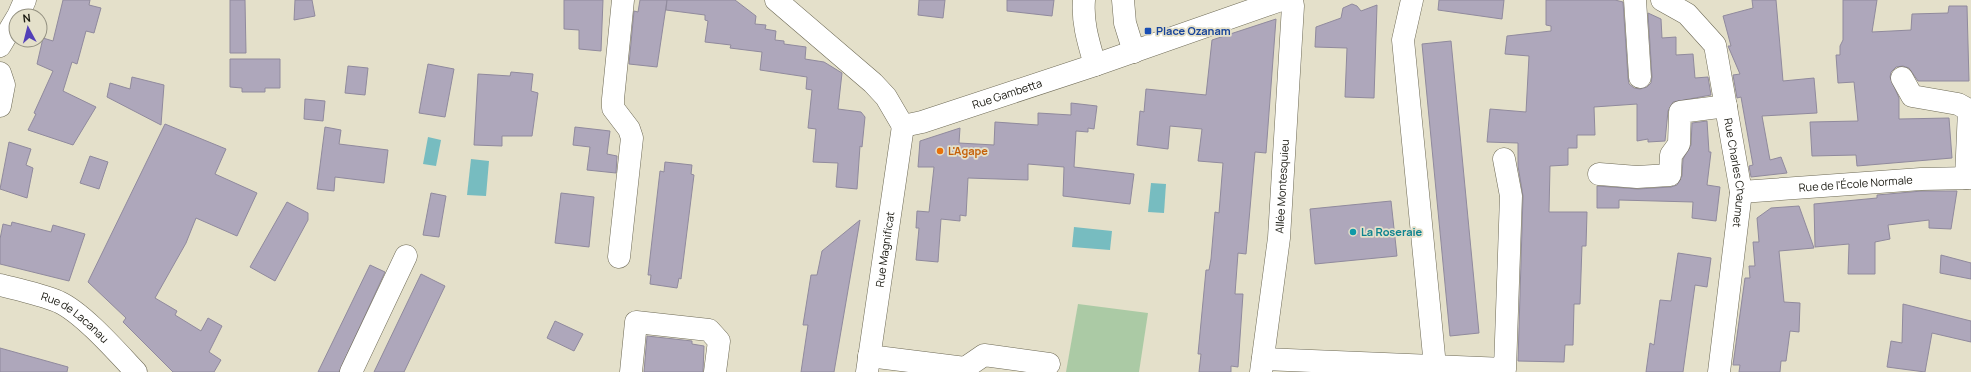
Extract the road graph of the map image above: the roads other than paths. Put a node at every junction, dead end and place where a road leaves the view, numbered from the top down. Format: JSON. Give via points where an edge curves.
{"nodes":[{"id":1,"x":624,"y":0,"type":"edge"},
{"id":2,"x":776,"y":0,"type":"edge"},
{"id":3,"x":1084,"y":0,"type":"edge"},
{"id":4,"x":1123,"y":0,"type":"edge"},
{"id":5,"x":1281,"y":0,"type":"edge"},
{"id":6,"x":1292,"y":0,"type":"edge"},
{"id":7,"x":1412,"y":0,"type":"edge"},
{"id":8,"x":1635,"y":0,"type":"edge"},
{"id":9,"x":1662,"y":0,"type":"edge"},
{"id":10,"x":8,"y":32,"type":"edge"},
{"id":11,"x":0,"y":46,"type":"edge"},
{"id":12,"x":1134,"y":52,"type":"junction"},
{"id":13,"x":1095,"y":65,"type":"junction"},
{"id":14,"x":0,"y":73,"type":"edge"},
{"id":15,"x":1640,"y":77,"type":"dead end"},
{"id":16,"x":1902,"y":78,"type":"dead end"},
{"id":17,"x":0,"y":106,"type":"edge"},
{"id":18,"x":1726,"y":106,"type":"junction"},
{"id":19,"x":1970,"y":108,"type":"edge"},
{"id":20,"x":903,"y":126,"type":"junction"},
{"id":21,"x":1504,"y":159,"type":"dead end"},
{"id":22,"x":1599,"y":174,"type":"dead end"},
{"id":23,"x":1969,"y":178,"type":"edge"},
{"id":24,"x":1741,"y":192,"type":"junction"},
{"id":25,"x":406,"y":256,"type":"dead end"},
{"id":26,"x":619,"y":257,"type":"dead end"},
{"id":27,"x":0,"y":286,"type":"edge"},
{"id":28,"x":868,"y":364,"type":"edge"},
{"id":29,"x":1049,"y":364,"type":"dead end"},
{"id":30,"x":1262,"y":366,"type":"edge"},
{"id":31,"x":1435,"y":366,"type":"junction"},
{"id":32,"x":136,"y":372,"type":"edge"},
{"id":33,"x":351,"y":372,"type":"edge"},
{"id":34,"x":631,"y":372,"type":"edge"},
{"id":35,"x":715,"y":372,"type":"edge"},
{"id":36,"x":1719,"y":372,"type":"edge"}],
"edges":[{"from":1,"to":26,"type":"street","via":[[613,108],[629,129],[632,138]]},
{"from":2,"to":20,"type":"street","via":[[873,83],[886,98]]},
{"from":3,"to":13,"type":"street","via":[[1086,34]]},
{"from":4,"to":12,"type":"street","via":[[1125,23]]},
{"from":5,"to":12,"type":"street","name":"Rue Gambetta"},
{"from":6,"to":30,"type":"street","name":"Allée Montesquieu","via":[[1294,6],[1279,238]]},
{"from":7,"to":31,"type":"street","via":[[1403,40]]},
{"from":8,"to":15,"type":"street"},
{"from":9,"to":18,"type":"street","name":"Rue Charles Chaumet","via":[[1687,14],[1716,45]]},
{"from":10,"to":11,"type":"street"},
{"from":12,"to":13,"type":"street","name":"Rue Gambetta"},
{"from":13,"to":20,"type":"street","name":"Rue Gambetta"},
{"from":14,"to":17,"type":"street","via":[[4,85]]},
{"from":16,"to":19,"type":"street","via":[[1912,96]]},
{"from":18,"to":22,"type":"street","via":[[1680,112],[1679,144],[1671,155],[1670,175],[1637,177]]},
{"from":18,"to":24,"type":"street","name":"Rue Charles Chaumet"},
{"from":19,"to":23,"type":"street"},
{"from":20,"to":28,"type":"street","name":"Rue Magnificat"},
{"from":21,"to":31,"type":"street","via":[[1511,196],[1505,369]]},
{"from":23,"to":24,"type":"street","name":"Rue de l'École Normale","via":[[1921,178]]},
{"from":24,"to":36,"type":"street","name":"Rue Charles Chaumet"},
{"from":25,"to":33,"type":"street"},
{"from":27,"to":32,"type":"street","name":"Rue de Lacanau","via":[[60,303],[82,319]]},
{"from":28,"to":29,"type":"street","via":[[965,368],[984,355]]},
{"from":30,"to":31,"type":"street"},
{"from":34,"to":35,"type":"street","via":[[636,322],[709,330],[719,341]]}]}
